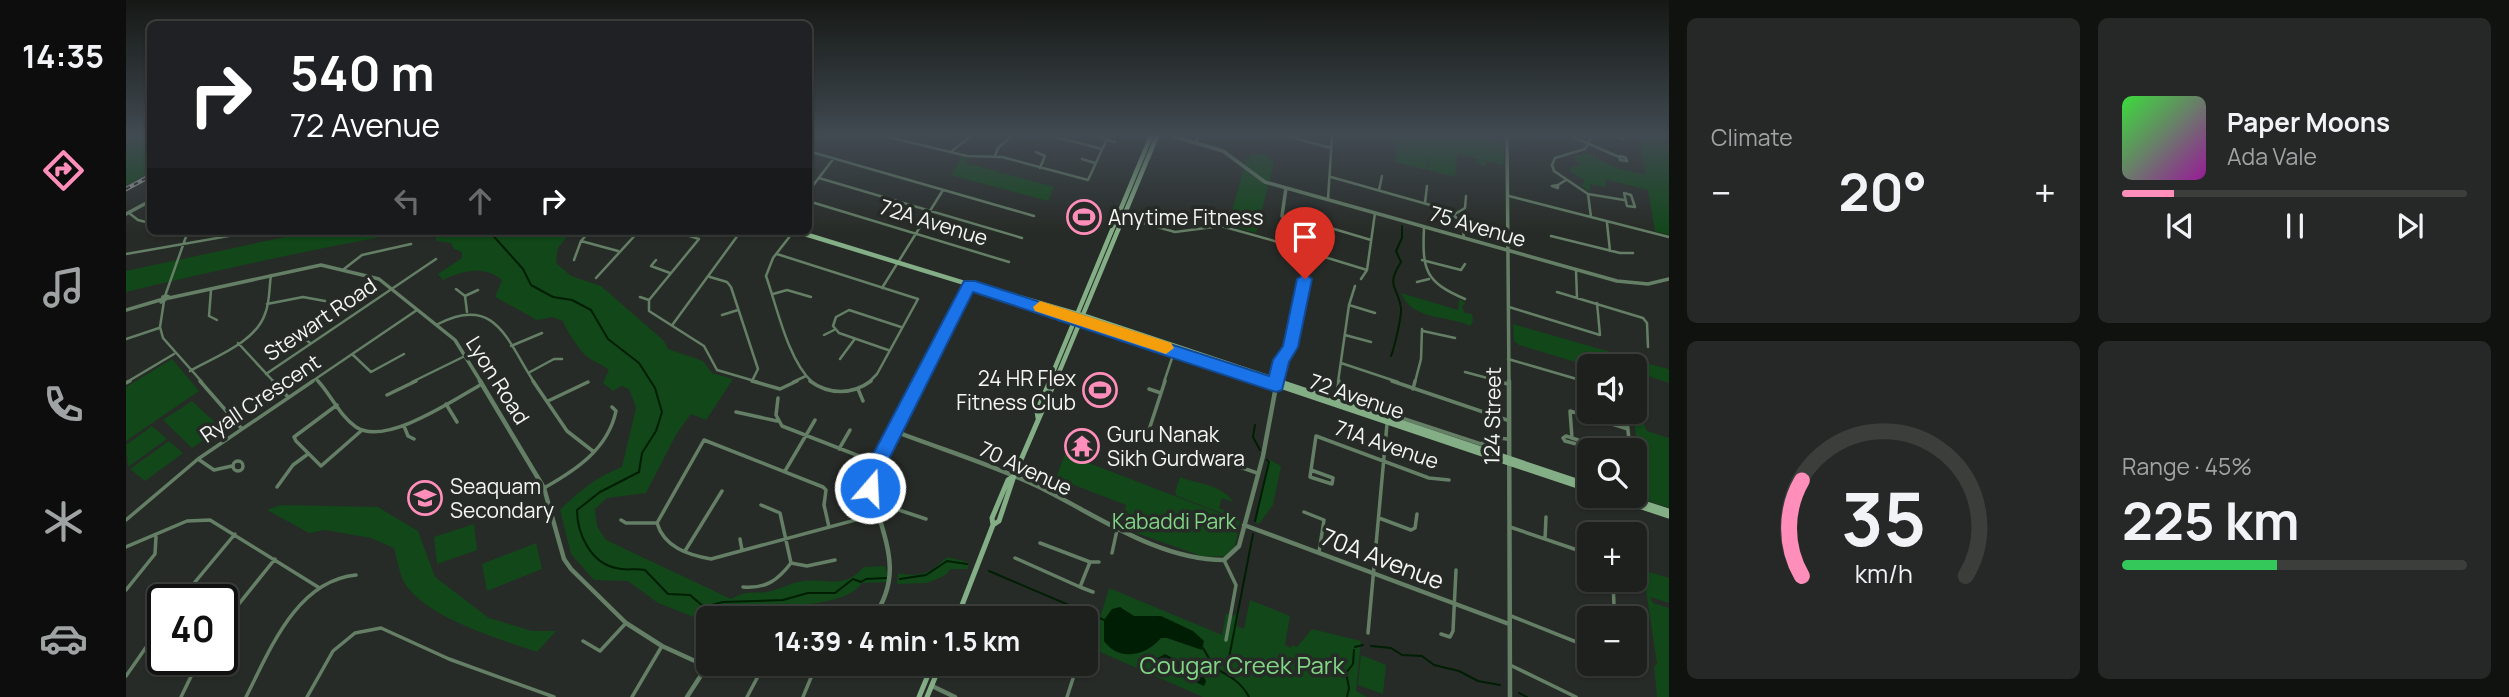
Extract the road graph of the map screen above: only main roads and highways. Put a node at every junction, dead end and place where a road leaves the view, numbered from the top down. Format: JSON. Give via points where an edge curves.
{"nodes":[{"id":1,"x":1140,"y":169,"type":"edge"},
{"id":2,"x":1141,"y":169,"type":"edge"},
{"id":3,"x":1139,"y":172,"type":"junction"},
{"id":4,"x":1121,"y":217,"type":"junction"},
{"id":5,"x":812,"y":234,"type":"edge"},
{"id":6,"x":808,"y":235,"type":"edge"},
{"id":7,"x":899,"y":262,"type":"junction"},
{"id":8,"x":970,"y":284,"type":"junction"},
{"id":9,"x":1011,"y":298,"type":"junction"},
{"id":10,"x":1036,"y":301,"type":"junction"},
{"id":11,"x":1076,"y":316,"type":"junction"},
{"id":12,"x":1083,"y":318,"type":"junction"},
{"id":13,"x":1038,"y":418,"type":"junction"},
{"id":14,"x":1577,"y":484,"type":"edge"},
{"id":15,"x":1647,"y":504,"type":"edge"},
{"id":16,"x":1647,"y":507,"type":"edge"},
{"id":17,"x":1669,"y":514,"type":"edge"},
{"id":18,"x":960,"y":606,"type":"edge"},
{"id":19,"x":930,"y":676,"type":"edge"},
{"id":20,"x":933,"y":676,"type":"edge"},
{"id":21,"x":928,"y":684,"type":"junction"},
{"id":22,"x":919,"y":697,"type":"edge"},
{"id":23,"x":927,"y":697,"type":"edge"}],
"edges":[{"from":1,"to":3,"type":"main road"},
{"from":2,"to":3,"type":"main road"},
{"from":3,"to":4,"type":"main road"},
{"from":3,"to":4,"type":"main road"},
{"from":4,"to":11,"type":"main road"},
{"from":4,"to":12,"type":"main road"},
{"from":5,"to":7,"type":"main road","name":"72 Avenue"},
{"from":6,"to":7,"type":"main road","name":"72 Avenue"},
{"from":7,"to":8,"type":"main road","name":"72 Avenue"},
{"from":8,"to":9,"type":"main road","name":"72 Avenue"},
{"from":8,"to":10,"type":"main road","name":"72 Avenue"},
{"from":9,"to":10,"type":"main road"},
{"from":9,"to":11,"type":"main road","name":"72 Avenue"},
{"from":10,"to":11,"type":"main road","name":"72 Avenue"},
{"from":11,"to":12,"type":"main road","name":"72 Avenue"},
{"from":11,"to":13,"type":"main road"},
{"from":12,"to":13,"type":"main road"},
{"from":12,"to":14,"type":"main road","name":"72 Avenue"},
{"from":13,"to":18,"type":"main road","via":[[992,518]]},
{"from":15,"to":17,"type":"main road"},
{"from":16,"to":17,"type":"main road"},
{"from":19,"to":21,"type":"main road"},
{"from":20,"to":21,"type":"main road"},
{"from":21,"to":22,"type":"main road"},
{"from":21,"to":23,"type":"main road"}]}
